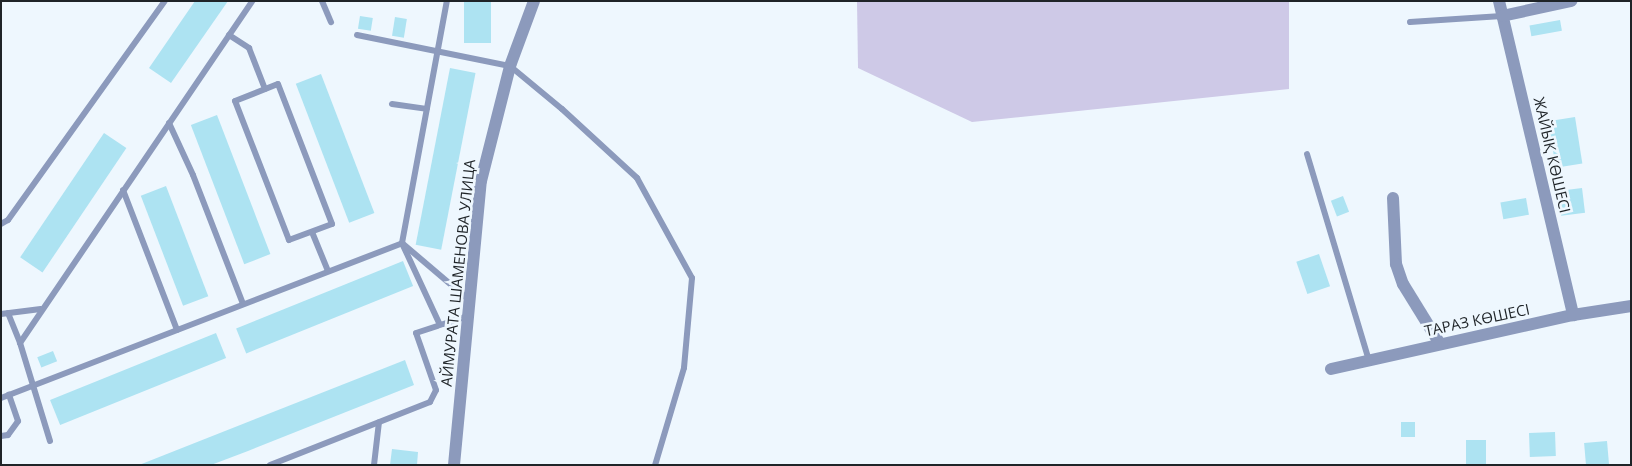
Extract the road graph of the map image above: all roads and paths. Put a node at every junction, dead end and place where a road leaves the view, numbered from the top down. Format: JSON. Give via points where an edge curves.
{"nodes":[{"id":1,"x":165,"y":1,"type":"edge"},
{"id":2,"x":252,"y":1,"type":"edge"},
{"id":3,"x":322,"y":1,"type":"edge"},
{"id":4,"x":447,"y":1,"type":"edge"},
{"id":5,"x":534,"y":1,"type":"edge"},
{"id":6,"x":1499,"y":1,"type":"edge"},
{"id":7,"x":1571,"y":1,"type":"edge"},
{"id":8,"x":1502,"y":16,"type":"junction"},
{"id":9,"x":331,"y":22,"type":"dead end"},
{"id":10,"x":1410,"y":22,"type":"dead end"},
{"id":11,"x":229,"y":35,"type":"junction"},
{"id":12,"x":357,"y":35,"type":"dead end"},
{"id":13,"x":438,"y":50,"type":"junction"},
{"id":14,"x":510,"y":66,"type":"junction"},
{"id":15,"x":265,"y":89,"type":"junction"},
{"id":16,"x":392,"y":104,"type":"dead end"},
{"id":17,"x":426,"y":109,"type":"junction"},
{"id":18,"x":169,"y":123,"type":"junction"},
{"id":19,"x":1307,"y":154,"type":"dead end"},
{"id":20,"x":123,"y":190,"type":"junction"},
{"id":21,"x":1393,"y":198,"type":"dead end"},
{"id":22,"x":1,"y":224,"type":"edge"},
{"id":23,"x":312,"y":232,"type":"junction"},
{"id":24,"x":402,"y":242,"type":"junction"},
{"id":25,"x":328,"y":271,"type":"junction"},
{"id":26,"x":469,"y":300,"type":"junction"},
{"id":27,"x":243,"y":304,"type":"junction"},
{"id":28,"x":1631,"y":306,"type":"edge"},
{"id":29,"x":41,"y":309,"type":"junction"},
{"id":30,"x":5,"y":313,"type":"edge"},
{"id":31,"x":1573,"y":315,"type":"junction"},
{"id":32,"x":468,"y":316,"type":"junction"},
{"id":33,"x":440,"y":325,"type":"junction"},
{"id":34,"x":177,"y":330,"type":"junction"},
{"id":35,"x":20,"y":343,"type":"junction"},
{"id":36,"x":1440,"y":344,"type":"junction"},
{"id":37,"x":1370,"y":362,"type":"junction"},
{"id":38,"x":1331,"y":368,"type":"dead end"},
{"id":39,"x":32,"y":386,"type":"junction"},
{"id":40,"x":9,"y":395,"type":"junction"},
{"id":41,"x":1,"y":398,"type":"edge"},
{"id":42,"x":379,"y":422,"type":"junction"},
{"id":43,"x":1,"y":436,"type":"edge"},
{"id":44,"x":50,"y":441,"type":"dead end"},
{"id":45,"x":274,"y":464,"type":"edge"},
{"id":46,"x":374,"y":465,"type":"edge"},
{"id":47,"x":454,"y":465,"type":"edge"},
{"id":48,"x":655,"y":465,"type":"edge"}],
"edges":[{"from":1,"to":22,"type":"lane","via":[[8,220]]},
{"from":2,"to":11,"type":"lane"},
{"from":3,"to":9,"type":"lane"},
{"from":4,"to":13,"type":"lane"},
{"from":5,"to":14,"type":"street","name":"АЙМУРАТА ШАМЕНОВА УЛИЦА"},
{"from":6,"to":8,"type":"street","name":"ЖАЙЫҚ КӨШЕСІ"},
{"from":7,"to":8,"type":"street"},
{"from":8,"to":10,"type":"lane"},
{"from":8,"to":31,"type":"street","name":"ЖАЙЫҚ КӨШЕСІ"},
{"from":11,"to":15,"type":"lane","via":[[249,48]]},
{"from":11,"to":18,"type":"lane"},
{"from":12,"to":13,"type":"lane"},
{"from":13,"to":14,"type":"lane"},
{"from":13,"to":17,"type":"lane"},
{"from":14,"to":26,"type":"street","name":"АЙМУРАТА ШАМЕНОВА УЛИЦА","via":[[481,181]]},
{"from":14,"to":48,"type":"lane","via":[[637,178],[692,278],[684,368]]},
{"from":15,"to":23,"type":"lane","via":[[278,84],[332,224]]},
{"from":15,"to":23,"type":"lane","via":[[236,101],[290,240]]},
{"from":16,"to":17,"type":"lane"},
{"from":17,"to":24,"type":"lane"},
{"from":18,"to":20,"type":"lane"},
{"from":18,"to":27,"type":"lane","via":[[193,174]]},
{"from":19,"to":37,"type":"lane"},
{"from":20,"to":29,"type":"lane"},
{"from":20,"to":34,"type":"lane"},
{"from":21,"to":36,"type":"street","via":[[1396,264],[1403,284]]},
{"from":23,"to":25,"type":"lane"},
{"from":24,"to":25,"type":"lane"},
{"from":24,"to":26,"type":"lane"},
{"from":24,"to":33,"type":"lane"},
{"from":25,"to":27,"type":"lane"},
{"from":26,"to":32,"type":"street","name":"АЙМУРАТА ШАМЕНОВА УЛИЦА"},
{"from":27,"to":34,"type":"lane"},
{"from":28,"to":31,"type":"street","name":"ТАРАЗ КӨШЕСІ"},
{"from":29,"to":30,"type":"lane"},
{"from":29,"to":35,"type":"lane"},
{"from":30,"to":35,"type":"lane"},
{"from":31,"to":36,"type":"street","name":"ТАРАЗ КӨШЕСІ"},
{"from":32,"to":33,"type":"lane"},
{"from":32,"to":47,"type":"street","name":"АЙМУРАТА ШАМЕНОВА УЛИЦА"},
{"from":33,"to":42,"type":"lane","via":[[416,333],[436,390],[430,402]]},
{"from":34,"to":39,"type":"lane"},
{"from":35,"to":39,"type":"lane"},
{"from":36,"to":37,"type":"street","name":"ТАРАЗ КӨШЕСІ"},
{"from":37,"to":38,"type":"street","name":"ТАРАЗ КӨШЕСІ"},
{"from":39,"to":40,"type":"lane"},
{"from":39,"to":44,"type":"lane"},
{"from":40,"to":41,"type":"lane"},
{"from":40,"to":43,"type":"lane","via":[[18,421],[8,434]]},
{"from":42,"to":45,"type":"lane"},
{"from":42,"to":46,"type":"lane"}]}
